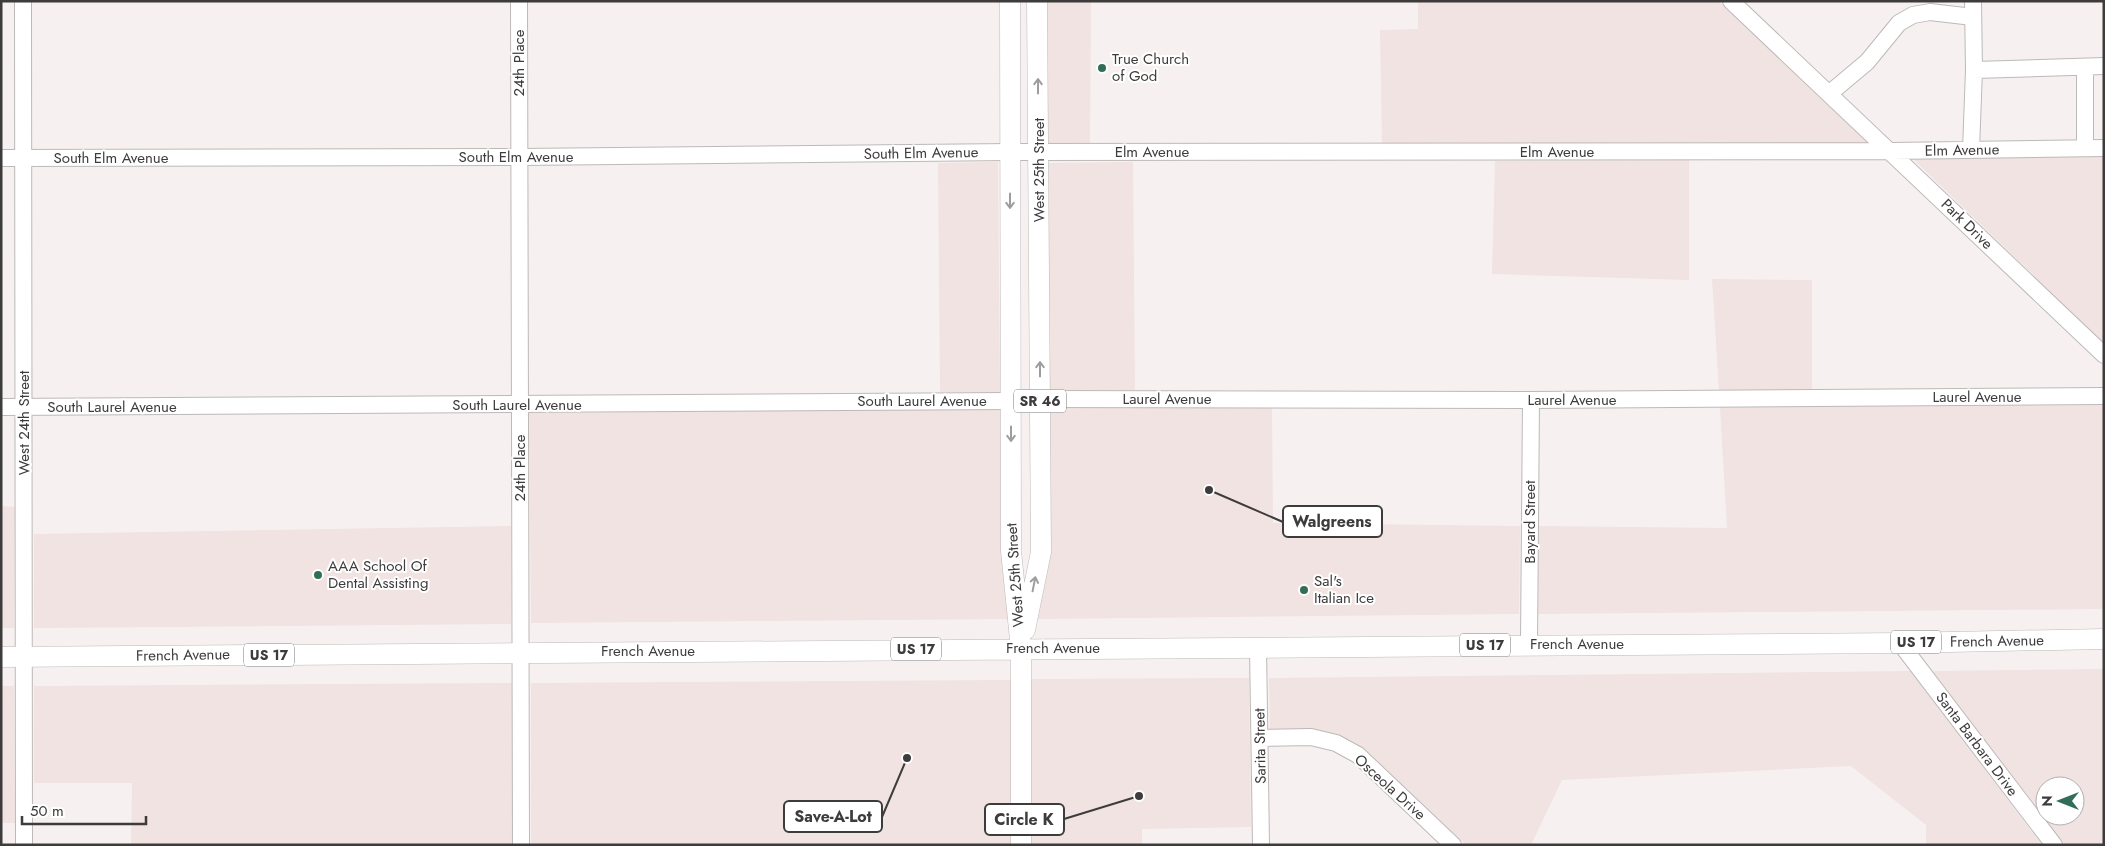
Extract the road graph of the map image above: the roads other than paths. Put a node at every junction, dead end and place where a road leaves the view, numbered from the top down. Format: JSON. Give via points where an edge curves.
{"nodes":[{"id":1,"x":23,"y":1,"type":"edge"},
{"id":2,"x":519,"y":1,"type":"edge"},
{"id":3,"x":1010,"y":1,"type":"edge"},
{"id":4,"x":1038,"y":1,"type":"edge"},
{"id":5,"x":1731,"y":1,"type":"edge"},
{"id":6,"x":1973,"y":9,"type":"edge"},
{"id":7,"x":2104,"y":66,"type":"edge"},
{"id":8,"x":2085,"y":67,"type":"junction"},
{"id":9,"x":1974,"y":70,"type":"junction"},
{"id":10,"x":1830,"y":93,"type":"junction"},
{"id":11,"x":2085,"y":148,"type":"junction"},
{"id":12,"x":2104,"y":148,"type":"edge"},
{"id":13,"x":1970,"y":150,"type":"junction"},
{"id":14,"x":1891,"y":151,"type":"junction"},
{"id":15,"x":1010,"y":152,"type":"junction"},
{"id":16,"x":1038,"y":152,"type":"junction"},
{"id":17,"x":520,"y":157,"type":"junction"},
{"id":18,"x":1,"y":158,"type":"edge"},
{"id":19,"x":23,"y":159,"type":"junction"},
{"id":20,"x":2104,"y":355,"type":"edge"},
{"id":21,"x":2104,"y":396,"type":"edge"},
{"id":22,"x":1040,"y":399,"type":"junction"},
{"id":23,"x":1531,"y":400,"type":"junction"},
{"id":24,"x":1010,"y":401,"type":"junction"},
{"id":25,"x":520,"y":405,"type":"junction"},
{"id":26,"x":1,"y":407,"type":"edge"},
{"id":27,"x":24,"y":408,"type":"junction"},
{"id":28,"x":2104,"y":639,"type":"edge"},
{"id":29,"x":1900,"y":643,"type":"junction"},
{"id":30,"x":1529,"y":644,"type":"junction"},
{"id":31,"x":1258,"y":647,"type":"junction"},
{"id":32,"x":1021,"y":649,"type":"junction"},
{"id":33,"x":521,"y":652,"type":"junction"},
{"id":34,"x":1,"y":657,"type":"edge"},
{"id":35,"x":24,"y":657,"type":"junction"},
{"id":36,"x":1261,"y":738,"type":"junction"},
{"id":37,"x":24,"y":845,"type":"edge"},
{"id":38,"x":521,"y":845,"type":"edge"},
{"id":39,"x":1021,"y":845,"type":"edge"},
{"id":40,"x":1261,"y":845,"type":"edge"},
{"id":41,"x":1453,"y":845,"type":"edge"},
{"id":42,"x":2054,"y":845,"type":"edge"}],
"edges":[{"from":1,"to":19,"type":"street","name":"West 24th Street"},
{"from":2,"to":17,"type":"street","name":"24th Place"},
{"from":3,"to":15,"type":"main road","name":"West 25th Street","number":"SR 46"},
{"from":16,"to":4,"type":"main road","name":"West 25th Street","number":"SR 46","one_way":true},
{"from":5,"to":10,"type":"street","name":"Park Drive"},
{"from":6,"to":9,"type":"street"},
{"from":6,"to":10,"type":"street","via":[[1913,15],[1899,24],[1867,62]]},
{"from":7,"to":8,"type":"street"},
{"from":8,"to":9,"type":"street"},
{"from":8,"to":11,"type":"street"},
{"from":9,"to":13,"type":"street"},
{"from":10,"to":14,"type":"street","name":"Park Drive"},
{"from":11,"to":12,"type":"street","name":"Elm Avenue"},
{"from":11,"to":13,"type":"street","name":"Elm Avenue"},
{"from":13,"to":14,"type":"street","name":"Elm Avenue"},
{"from":14,"to":16,"type":"street","name":"Elm Avenue"},
{"from":14,"to":20,"type":"street","name":"Park Drive"},
{"from":15,"to":16,"type":"street","name":"Elm Avenue"},
{"from":15,"to":17,"type":"street","name":"South Elm Avenue"},
{"from":15,"to":24,"type":"main road","name":"West 25th Street","number":"SR 46","one_way":true},
{"from":22,"to":16,"type":"main road","name":"West 25th Street","number":"SR 46","one_way":true},
{"from":17,"to":19,"type":"street","name":"South Elm Avenue"},
{"from":17,"to":25,"type":"street","name":"24th Place"},
{"from":18,"to":19,"type":"street","name":"South Elm Avenue"},
{"from":19,"to":27,"type":"street","name":"West 24th Street"},
{"from":21,"to":23,"type":"street","name":"Laurel Avenue"},
{"from":22,"to":23,"type":"street","name":"Laurel Avenue"},
{"from":32,"to":22,"type":"main road","name":"West 25th Street","number":"SR 46","one_way":true,"via":[[1041,552]]},
{"from":23,"to":30,"type":"street","name":"Bayard Street"},
{"from":24,"to":25,"type":"street","name":"South Laurel Avenue"},
{"from":24,"to":32,"type":"main road","name":"West 25th Street","number":"SR 46","one_way":true,"via":[[1011,551]]},
{"from":25,"to":27,"type":"street","name":"South Laurel Avenue"},
{"from":25,"to":33,"type":"street","name":"24th Place"},
{"from":26,"to":27,"type":"street","name":"South Laurel Avenue"},
{"from":27,"to":35,"type":"street","name":"West 24th Street"},
{"from":28,"to":29,"type":"main road","name":"French Avenue","number":"US 17"},
{"from":29,"to":30,"type":"main road","name":"French Avenue","number":"US 17"},
{"from":29,"to":42,"type":"street","name":"Santa Barbara Drive"},
{"from":30,"to":31,"type":"main road","name":"French Avenue","number":"US 17"},
{"from":31,"to":32,"type":"main road","name":"French Avenue","number":"US 17"},
{"from":31,"to":36,"type":"street","name":"Sarita Street"},
{"from":32,"to":33,"type":"main road","name":"French Avenue","number":"US 17"},
{"from":32,"to":39,"type":"main road"},
{"from":33,"to":35,"type":"main road","name":"French Avenue","number":"US 17"},
{"from":33,"to":38,"type":"street","name":"24th Place"},
{"from":34,"to":35,"type":"main road","name":"French Avenue","number":"US 17"},
{"from":35,"to":37,"type":"street","name":"West 24th Street"},
{"from":36,"to":40,"type":"street","name":"Sarita Street"},
{"from":36,"to":41,"type":"street","name":"Osceola Drive","via":[[1311,737],[1336,743],[1358,755]]}]}
